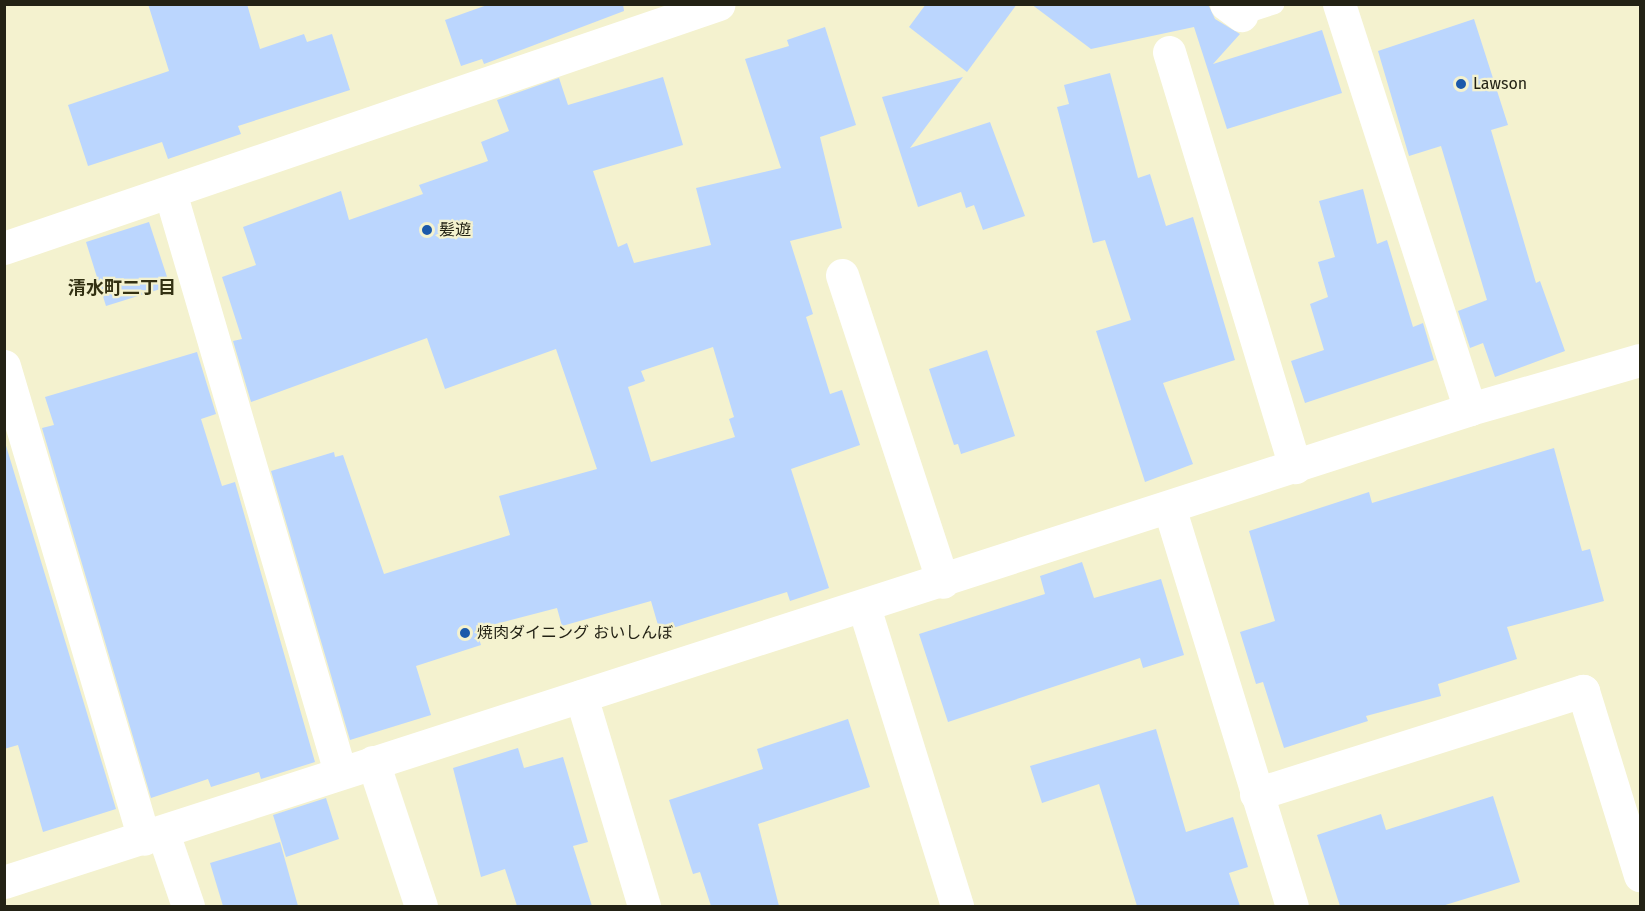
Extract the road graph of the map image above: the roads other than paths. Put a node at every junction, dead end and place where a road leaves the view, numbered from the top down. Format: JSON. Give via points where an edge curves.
{"nodes":[{"id":1,"x":719,"y":4,"type":"edge"},
{"id":2,"x":1274,"y":4,"type":"edge"},
{"id":3,"x":1339,"y":4,"type":"edge"},
{"id":4,"x":1233,"y":10,"type":"edge"},
{"id":5,"x":1169,"y":52,"type":"dead end"},
{"id":6,"x":170,"y":192,"type":"junction"},
{"id":7,"x":4,"y":248,"type":"edge"},
{"id":8,"x":842,"y":275,"type":"dead end"},
{"id":9,"x":1641,"y":360,"type":"edge"},
{"id":10,"x":4,"y":366,"type":"edge"},
{"id":11,"x":1470,"y":410,"type":"junction"},
{"id":12,"x":1295,"y":467,"type":"junction"},
{"id":13,"x":1170,"y":510,"type":"junction"},
{"id":14,"x":943,"y":582,"type":"junction"},
{"id":15,"x":864,"y":607,"type":"junction"},
{"id":16,"x":581,"y":696,"type":"junction"},
{"id":17,"x":373,"y":762,"type":"junction"},
{"id":18,"x":340,"y":772,"type":"junction"},
{"id":19,"x":1256,"y":794,"type":"junction"},
{"id":20,"x":154,"y":836,"type":"junction"},
{"id":21,"x":1641,"y":876,"type":"edge"},
{"id":22,"x":4,"y":882,"type":"edge"},
{"id":23,"x":188,"y":906,"type":"edge"},
{"id":24,"x":421,"y":906,"type":"edge"},
{"id":25,"x":644,"y":906,"type":"edge"},
{"id":26,"x":957,"y":906,"type":"edge"},
{"id":27,"x":1292,"y":906,"type":"edge"}],
"edges":[{"from":1,"to":6,"type":"street"},
{"from":2,"to":4,"type":"lane"},
{"from":3,"to":11,"type":"street"},
{"from":5,"to":12,"type":"street"},
{"from":6,"to":7,"type":"street"},
{"from":6,"to":18,"type":"street"},
{"from":8,"to":14,"type":"street"},
{"from":9,"to":11,"type":"street"},
{"from":10,"to":20,"type":"street"},
{"from":11,"to":12,"type":"street"},
{"from":12,"to":13,"type":"street"},
{"from":13,"to":14,"type":"street"},
{"from":13,"to":19,"type":"street"},
{"from":14,"to":15,"type":"street"},
{"from":15,"to":16,"type":"street"},
{"from":15,"to":26,"type":"street"},
{"from":16,"to":17,"type":"street"},
{"from":16,"to":25,"type":"street"},
{"from":17,"to":18,"type":"street"},
{"from":17,"to":24,"type":"street"},
{"from":18,"to":20,"type":"street"},
{"from":19,"to":21,"type":"street","via":[[1583,691]]},
{"from":19,"to":27,"type":"street"},
{"from":20,"to":22,"type":"street"},
{"from":20,"to":23,"type":"street"}]}
